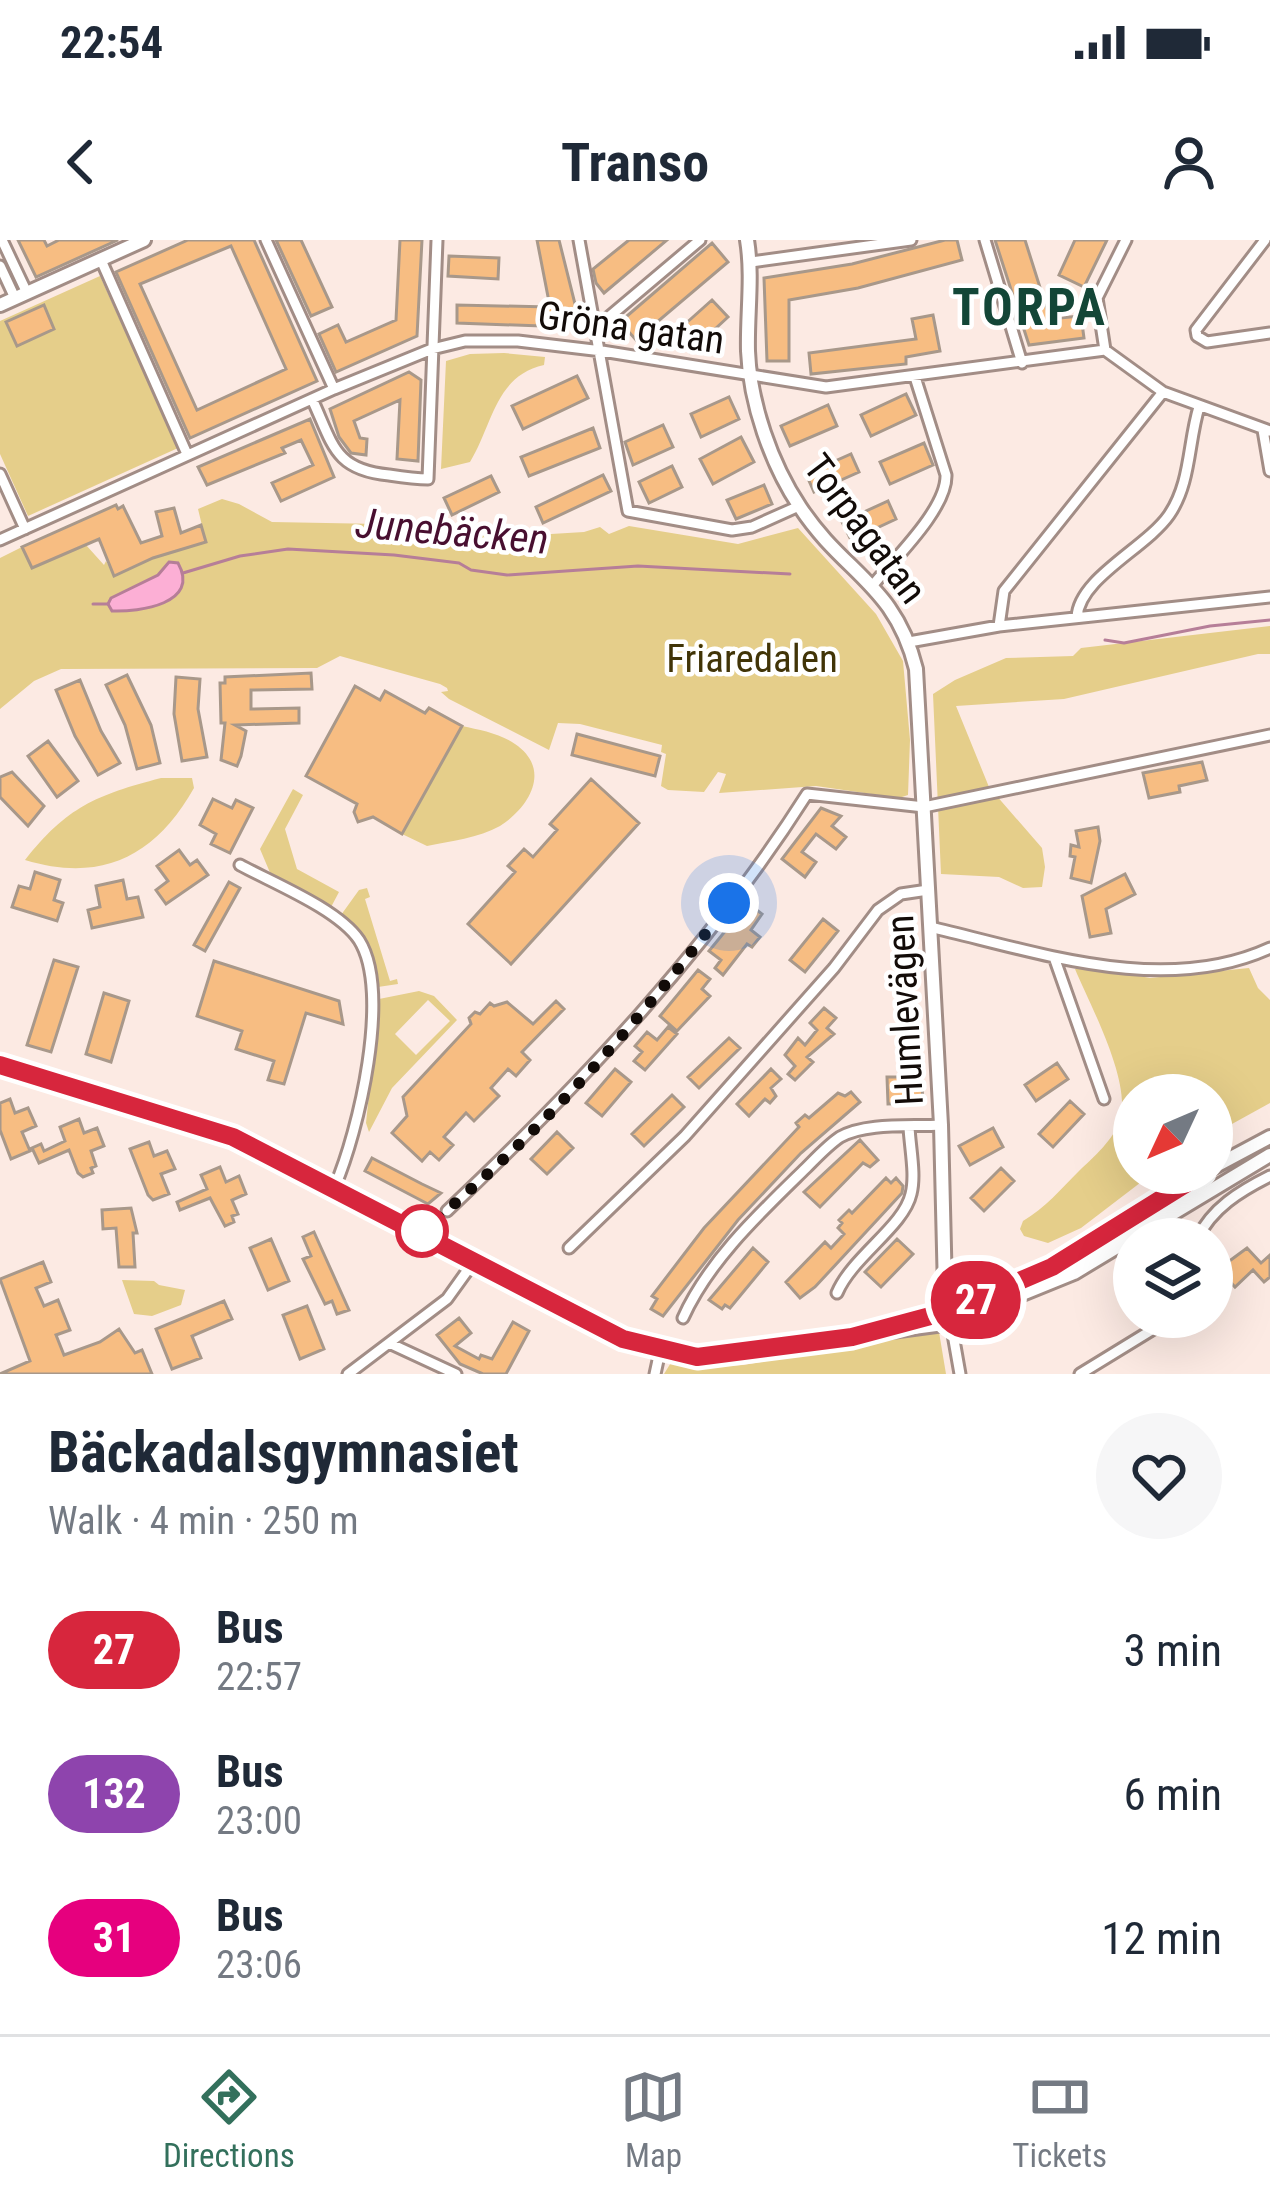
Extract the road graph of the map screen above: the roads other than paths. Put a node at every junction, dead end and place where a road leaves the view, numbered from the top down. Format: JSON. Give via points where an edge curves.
{"nodes":[{"id":1,"x":2,"y":240,"type":"edge"},
{"id":2,"x":145,"y":240,"type":"edge"},
{"id":3,"x":266,"y":240,"type":"edge"},
{"id":4,"x":437,"y":240,"type":"edge"},
{"id":5,"x":579,"y":240,"type":"edge"},
{"id":6,"x":700,"y":240,"type":"edge"},
{"id":7,"x":747,"y":240,"type":"edge"},
{"id":8,"x":911,"y":240,"type":"edge"},
{"id":9,"x":985,"y":240,"type":"edge"},
{"id":10,"x":1126,"y":240,"type":"edge"},
{"id":11,"x":1265,"y":240,"type":"edge"},
{"id":12,"x":101,"y":260,"type":"junction"},
{"id":13,"x":751,"y":262,"type":"junction"},
{"id":14,"x":0,"y":266,"type":"edge"},
{"id":15,"x":21,"y":295,"type":"junction"},
{"id":16,"x":0,"y":304,"type":"edge"},
{"id":17,"x":597,"y":327,"type":"junction"},
{"id":18,"x":1270,"y":333,"type":"edge"},
{"id":19,"x":433,"y":349,"type":"junction"},
{"id":20,"x":1105,"y":350,"type":"junction"},
{"id":21,"x":602,"y":351,"type":"junction"},
{"id":22,"x":1022,"y":363,"type":"junction"},
{"id":23,"x":751,"y":376,"type":"junction"},
{"id":24,"x":915,"y":376,"type":"junction"},
{"id":25,"x":334,"y":389,"type":"junction"},
{"id":26,"x":1163,"y":392,"type":"junction"},
{"id":27,"x":313,"y":399,"type":"junction"},
{"id":28,"x":1199,"y":407,"type":"junction"},
{"id":29,"x":1267,"y":430,"type":"edge"},
{"id":30,"x":187,"y":454,"type":"junction"},
{"id":31,"x":1270,"y":471,"type":"edge"},
{"id":32,"x":0,"y":474,"type":"edge"},
{"id":33,"x":799,"y":506,"type":"junction"},
{"id":34,"x":25,"y":529,"type":"junction"},
{"id":35,"x":0,"y":540,"type":"edge"},
{"id":36,"x":873,"y":585,"type":"junction"},
{"id":37,"x":1270,"y":597,"type":"edge"},
{"id":38,"x":1077,"y":617,"type":"junction"},
{"id":39,"x":999,"y":626,"type":"junction"},
{"id":40,"x":909,"y":641,"type":"junction"},
{"id":41,"x":1270,"y":735,"type":"edge"},
{"id":42,"x":925,"y":807,"type":"junction"},
{"id":43,"x":241,"y":865,"type":"dead end"},
{"id":44,"x":928,"y":890,"type":"junction"},
{"id":45,"x":930,"y":927,"type":"junction"},
{"id":46,"x":1270,"y":948,"type":"edge"},
{"id":47,"x":1054,"y":957,"type":"junction"},
{"id":48,"x":0,"y":1065,"type":"edge"},
{"id":49,"x":1104,"y":1099,"type":"dead end"},
{"id":50,"x":941,"y":1124,"type":"junction"},
{"id":51,"x":909,"y":1127,"type":"junction"},
{"id":52,"x":1270,"y":1136,"type":"edge"},
{"id":53,"x":1270,"y":1155,"type":"edge"},
{"id":54,"x":1233,"y":1156,"type":"edge"},
{"id":55,"x":1270,"y":1177,"type":"edge"},
{"id":56,"x":335,"y":1186,"type":"junction"},
{"id":57,"x":1169,"y":1194,"type":"edge"},
{"id":58,"x":447,"y":1210,"type":"dead end"},
{"id":59,"x":1211,"y":1218,"type":"edge"},
{"id":60,"x":569,"y":1247,"type":"dead end"},
{"id":61,"x":475,"y":1260,"type":"junction"},
{"id":62,"x":837,"y":1293,"type":"dead end"},
{"id":63,"x":950,"y":1317,"type":"junction"},
{"id":64,"x":683,"y":1318,"type":"dead end"},
{"id":65,"x":1139,"y":1338,"type":"edge"},
{"id":66,"x":389,"y":1343,"type":"junction"},
{"id":67,"x":660,"y":1351,"type":"junction"},
{"id":68,"x":347,"y":1374,"type":"edge"},
{"id":69,"x":455,"y":1374,"type":"edge"},
{"id":70,"x":655,"y":1374,"type":"edge"},
{"id":71,"x":960,"y":1374,"type":"edge"},
{"id":72,"x":1080,"y":1374,"type":"edge"}],
"edges":[{"from":1,"to":15,"type":"street"},
{"from":2,"to":12,"type":"street"},
{"from":3,"to":25,"type":"street"},
{"from":4,"to":19,"type":"street"},
{"from":5,"to":17,"type":"street"},
{"from":6,"to":17,"type":"street"},
{"from":7,"to":13,"type":"street","name":"Torpagatan"},
{"from":8,"to":13,"type":"street"},
{"from":9,"to":22,"type":"street"},
{"from":10,"to":20,"type":"street","via":[[1096,298]]},
{"from":11,"to":18,"type":"street","via":[[1197,336],[1208,342]]},
{"from":12,"to":15,"type":"street"},
{"from":12,"to":30,"type":"street"},
{"from":13,"to":23,"type":"street","name":"Torpagatan"},
{"from":14,"to":15,"type":"street"},
{"from":15,"to":16,"type":"street"},
{"from":17,"to":21,"type":"street"},
{"from":19,"to":21,"type":"street","name":"Gröna gatan","via":[[518,341]]},
{"from":19,"to":25,"type":"street","name":"Gröna gatan"},
{"from":19,"to":27,"type":"street","via":[[425,479],[363,474],[346,464]]},
{"from":20,"to":22,"type":"street","name":"Gröna gatan"},
{"from":20,"to":26,"type":"street"},
{"from":21,"to":23,"type":"street","name":"Gröna gatan"},
{"from":21,"to":33,"type":"street","via":[[628,511],[732,530]]},
{"from":22,"to":24,"type":"street","name":"Gröna gatan"},
{"from":23,"to":24,"type":"street","name":"Gröna gatan","via":[[826,387]]},
{"from":23,"to":33,"type":"street","name":"Torpagatan","via":[[775,459]]},
{"from":24,"to":36,"type":"street","via":[[946,488]]},
{"from":25,"to":27,"type":"street","name":"Gröna gatan"},
{"from":26,"to":28,"type":"street"},
{"from":26,"to":39,"type":"street","via":[[1004,591]]},
{"from":27,"to":30,"type":"street","name":"Gröna gatan"},
{"from":28,"to":29,"type":"street"},
{"from":28,"to":38,"type":"street","via":[[1176,503],[1086,590]]},
{"from":29,"to":31,"type":"street"},
{"from":30,"to":34,"type":"street","name":"Gröna gatan"},
{"from":32,"to":34,"type":"street"},
{"from":33,"to":36,"type":"street","name":"Torpagatan"},
{"from":34,"to":35,"type":"street","name":"Gröna gatan"},
{"from":36,"to":40,"type":"street","name":"Torpagatan"},
{"from":37,"to":38,"type":"street"},
{"from":38,"to":39,"type":"street"},
{"from":39,"to":40,"type":"street"},
{"from":40,"to":42,"type":"street","name":"Humlevägen"},
{"from":41,"to":42,"type":"street"},
{"from":42,"to":44,"type":"street","name":"Humlevägen"},
{"from":42,"to":58,"type":"street","via":[[807,794],[617,1043]]},
{"from":43,"to":56,"type":"street","via":[[340,921],[365,955],[372,993],[364,1093]]},
{"from":44,"to":45,"type":"street","name":"Humlevägen"},
{"from":44,"to":60,"type":"street","via":[[901,894],[878,910],[685,1136]]},
{"from":45,"to":47,"type":"street"},
{"from":45,"to":50,"type":"street","name":"Humlevägen"},
{"from":46,"to":47,"type":"street","via":[[1219,964],[1151,971]]},
{"from":47,"to":49,"type":"street"},
{"from":48,"to":56,"type":"street","via":[[233,1137]]},
{"from":50,"to":51,"type":"street"},
{"from":50,"to":63,"type":"street","name":"Humlevägen"},
{"from":51,"to":62,"type":"street","via":[[912,1192]]},
{"from":51,"to":64,"type":"street","via":[[841,1137],[721,1259]]},
{"from":52,"to":54,"type":"street"},
{"from":53,"to":63,"type":"street","via":[[1074,1273]]},
{"from":55,"to":59,"type":"street"},
{"from":56,"to":61,"type":"street"},
{"from":57,"to":63,"type":"street","via":[[1052,1267]]},
{"from":61,"to":66,"type":"street","via":[[447,1299]]},
{"from":61,"to":67,"type":"street"},
{"from":63,"to":67,"type":"street","via":[[710,1357]]},
{"from":63,"to":71,"type":"street","name":"Humlevägen"},
{"from":65,"to":72,"type":"street"},
{"from":66,"to":68,"type":"street"},
{"from":66,"to":69,"type":"street"},
{"from":67,"to":70,"type":"street"}]}
